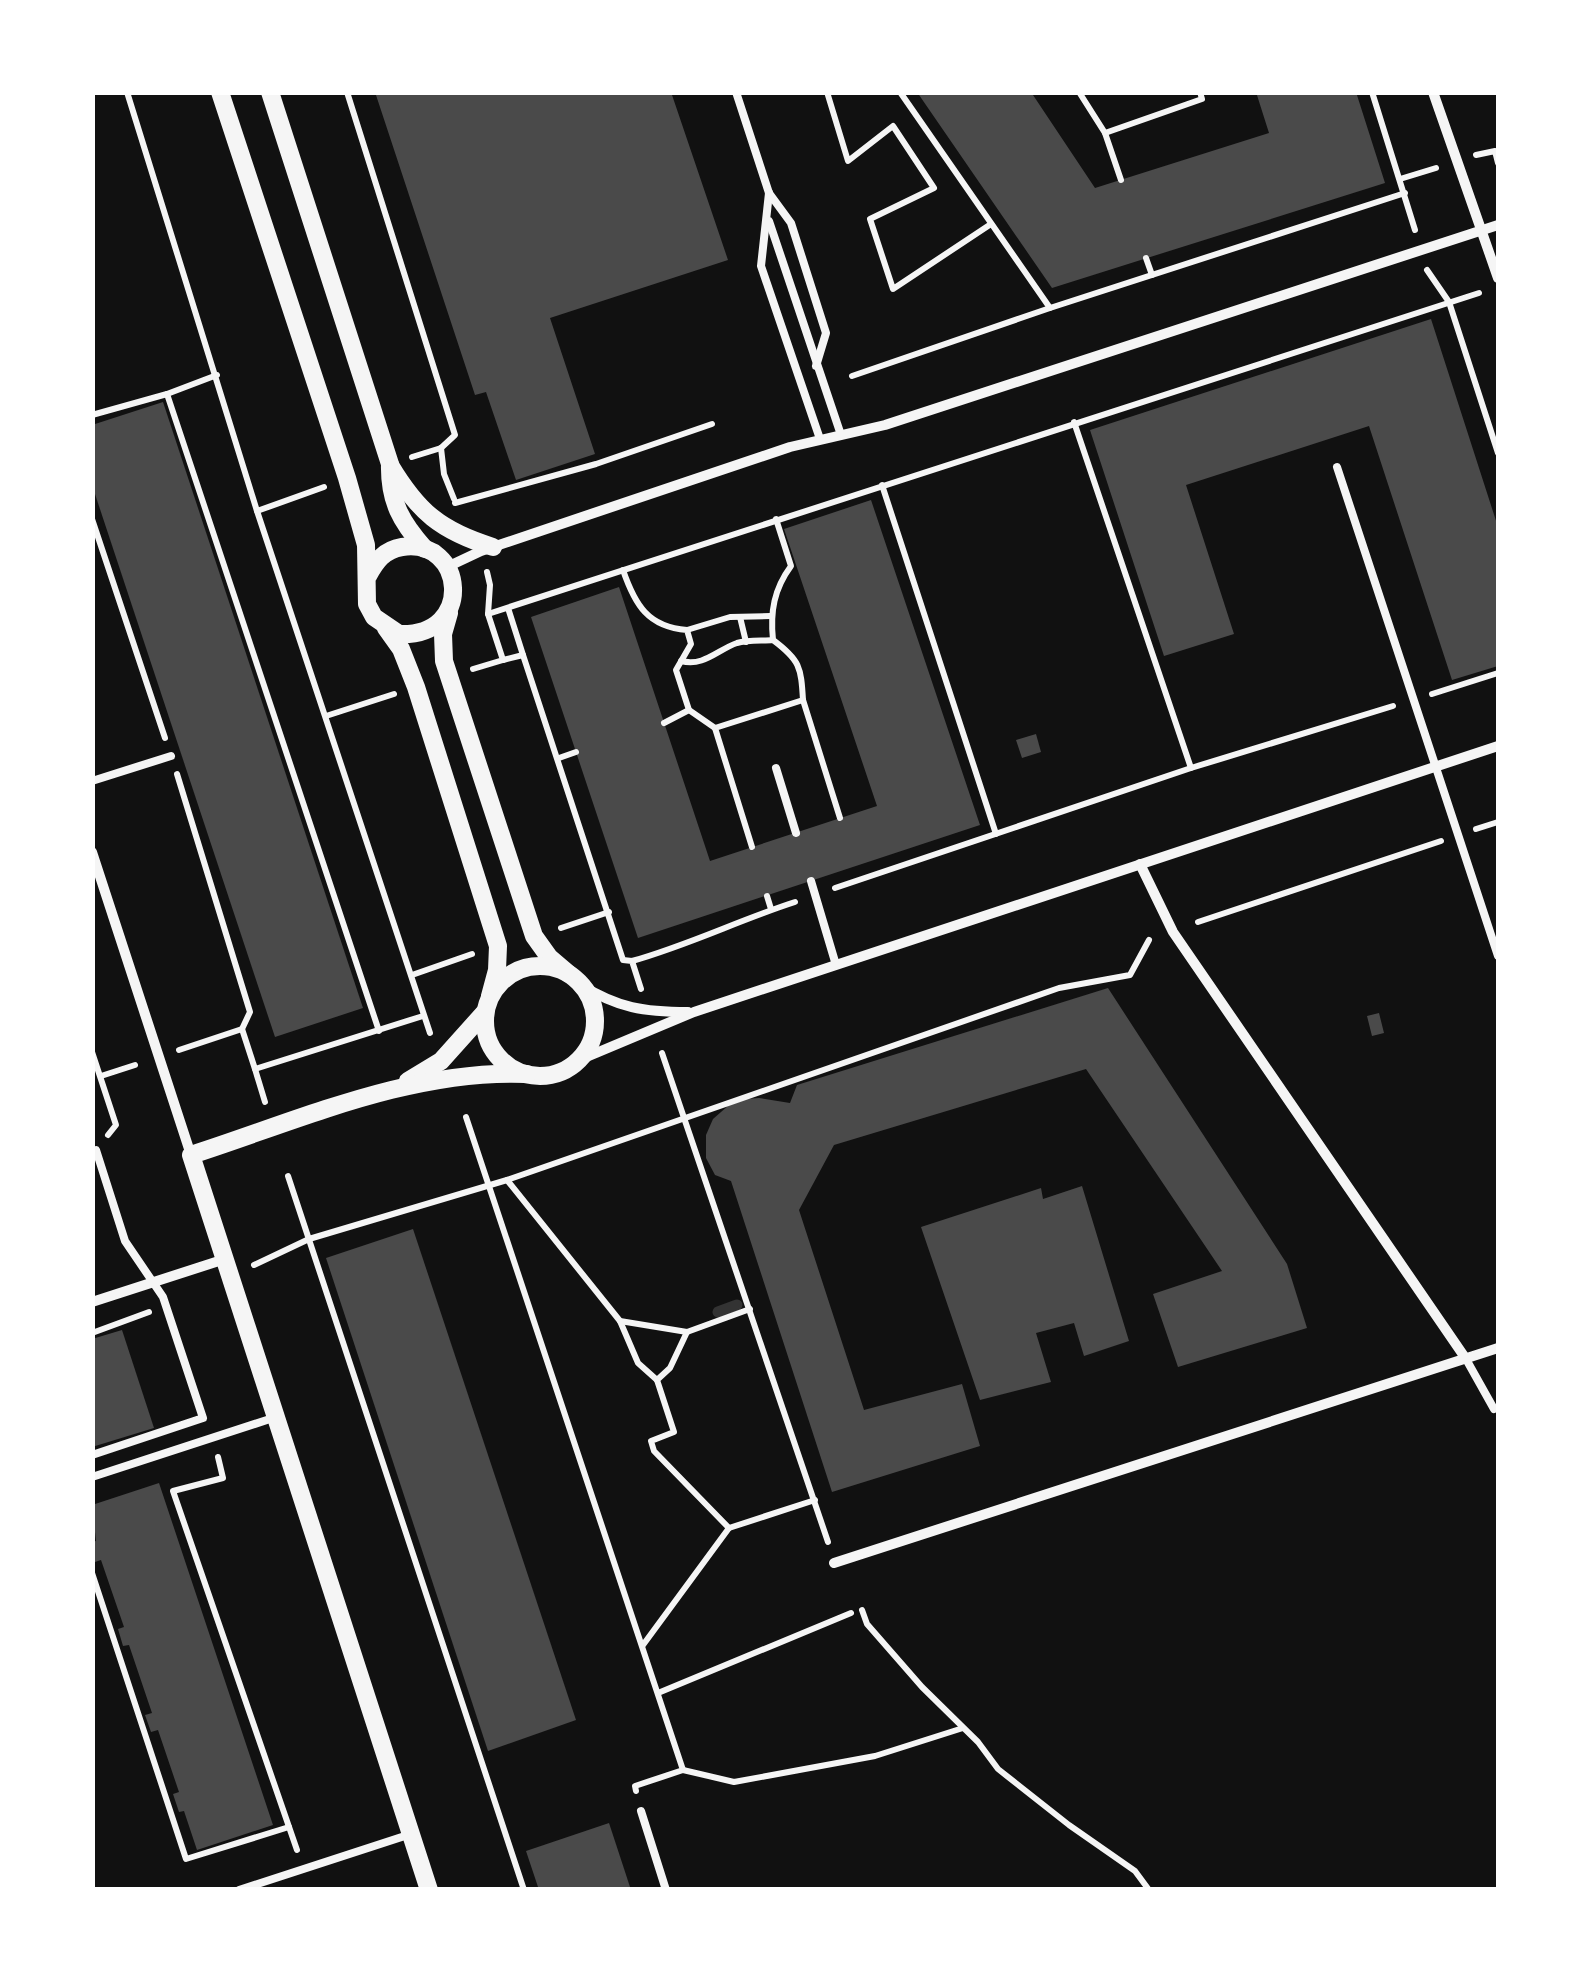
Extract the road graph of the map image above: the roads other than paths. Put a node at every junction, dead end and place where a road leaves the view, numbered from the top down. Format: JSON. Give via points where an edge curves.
{"nodes":[{"id":1,"x":220,"y":92,"type":"edge"},
{"id":2,"x":270,"y":92,"type":"edge"},
{"id":3,"x":736,"y":92,"type":"edge"},
{"id":4,"x":1433,"y":92,"type":"edge"},
{"id":5,"x":769,"y":193,"type":"junction"},
{"id":6,"x":768,"y":217,"type":"junction"},
{"id":7,"x":1498,"y":225,"type":"edge"},
{"id":8,"x":1480,"y":231,"type":"junction"},
{"id":9,"x":1498,"y":278,"type":"edge"},
{"id":10,"x":816,"y":366,"type":"junction"},
{"id":11,"x":841,"y":435,"type":"junction"},
{"id":12,"x":820,"y":439,"type":"junction"},
{"id":13,"x":390,"y":464,"type":"junction"},
{"id":14,"x":1338,"y":467,"type":"dead end"},
{"id":15,"x":493,"y":547,"type":"junction"},
{"id":16,"x":425,"y":549,"type":"junction"},
{"id":17,"x":447,"y":567,"type":"junction"},
{"id":18,"x":368,"y":576,"type":"junction"},
{"id":19,"x":450,"y":609,"type":"junction"},
{"id":20,"x":385,"y":628,"type":"junction"},
{"id":21,"x":1498,"y":746,"type":"edge"},
{"id":22,"x":171,"y":756,"type":"dead end"},
{"id":23,"x":1437,"y":766,"type":"junction"},
{"id":24,"x":776,"y":768,"type":"dead end"},
{"id":25,"x":92,"y":781,"type":"edge"},
{"id":26,"x":796,"y":833,"type":"dead end"},
{"id":27,"x":92,"y":852,"type":"edge"},
{"id":28,"x":1140,"y":864,"type":"junction"},
{"id":29,"x":812,"y":880,"type":"dead end"},
{"id":30,"x":1498,"y":956,"type":"edge"},
{"id":31,"x":836,"y":965,"type":"junction"},
{"id":32,"x":575,"y":979,"type":"junction"},
{"id":33,"x":488,"y":1004,"type":"junction"},
{"id":34,"x":694,"y":1012,"type":"junction"},
{"id":35,"x":577,"y":1061,"type":"junction"},
{"id":36,"x":528,"y":1074,"type":"junction"},
{"id":37,"x":394,"y":1088,"type":"junction"},
{"id":38,"x":96,"y":1150,"type":"road end"},
{"id":39,"x":191,"y":1155,"type":"junction"},
{"id":40,"x":226,"y":1259,"type":"junction"},
{"id":41,"x":153,"y":1283,"type":"junction"},
{"id":42,"x":92,"y":1302,"type":"edge"},
{"id":43,"x":1498,"y":1348,"type":"edge"},
{"id":44,"x":1466,"y":1359,"type":"junction"},
{"id":45,"x":1494,"y":1409,"type":"dead end"},
{"id":46,"x":277,"y":1416,"type":"junction"},
{"id":47,"x":92,"y":1455,"type":"edge"},
{"id":48,"x":92,"y":1478,"type":"edge"},
{"id":49,"x":834,"y":1562,"type":"road end"},
{"id":50,"x":640,"y":1811,"type":"road end"},
{"id":51,"x":411,"y":1834,"type":"junction"},
{"id":52,"x":239,"y":1890,"type":"edge"},
{"id":53,"x":430,"y":1890,"type":"edge"},
{"id":54,"x":666,"y":1890,"type":"edge"}],
"edges":[{"from":1,"to":18,"type":"street","via":[[347,478]]},
{"from":2,"to":13,"type":"street"},
{"from":3,"to":5,"type":"lane"},
{"from":4,"to":8,"type":"street"},
{"from":5,"to":6,"type":"lane"},
{"from":5,"to":10,"type":"lane","via":[[791,223],[826,333]]},
{"from":6,"to":10,"type":"lane"},
{"from":6,"to":12,"type":"lane","via":[[761,266]]},
{"from":7,"to":8,"type":"street"},
{"from":8,"to":9,"type":"street"},
{"from":8,"to":11,"type":"street"},
{"from":10,"to":11,"type":"lane"},
{"from":11,"to":12,"type":"street"},
{"from":12,"to":15,"type":"street"},
{"from":13,"to":15,"type":"street","via":[[434,520]]},
{"from":13,"to":16,"type":"street","via":[[398,515]]},
{"from":14,"to":23,"type":"lane"},
{"from":15,"to":17,"type":"street"},
{"from":16,"to":17,"type":"street"},
{"from":16,"to":18,"type":"street","via":[[384,554]]},
{"from":17,"to":19,"type":"street","via":[[453,580]]},
{"from":18,"to":20,"type":"street","via":[[367,604]]},
{"from":19,"to":20,"type":"street","via":[[429,630],[399,634]]},
{"from":19,"to":32,"type":"street","via":[[444,661],[534,936]]},
{"from":20,"to":33,"type":"street","via":[[416,687],[498,946]]},
{"from":21,"to":23,"type":"street"},
{"from":22,"to":25,"type":"lane"},
{"from":23,"to":28,"type":"street"},
{"from":23,"to":30,"type":"lane"},
{"from":24,"to":26,"type":"lane"},
{"from":27,"to":39,"type":"street"},
{"from":28,"to":31,"type":"street"},
{"from":28,"to":44,"type":"street","via":[[1173,932]]},
{"from":29,"to":31,"type":"lane"},
{"from":31,"to":34,"type":"street"},
{"from":32,"to":33,"type":"street","via":[[552,967],[516,971]]},
{"from":32,"to":34,"type":"street","via":[[612,1003]]},
{"from":32,"to":35,"type":"street","via":[[590,999],[593,1032]]},
{"from":33,"to":36,"type":"street","via":[[490,1044],[512,1068]]},
{"from":33,"to":37,"type":"street","via":[[442,1061]]},
{"from":34,"to":35,"type":"street"},
{"from":35,"to":36,"type":"street","via":[[554,1074]]},
{"from":36,"to":37,"type":"street","via":[[488,1072]]},
{"from":37,"to":39,"type":"street"},
{"from":38,"to":41,"type":"lane","via":[[125,1241]]},
{"from":39,"to":40,"type":"street"},
{"from":40,"to":41,"type":"street"},
{"from":40,"to":46,"type":"street"},
{"from":41,"to":42,"type":"street"},
{"from":41,"to":47,"type":"lane","via":[[204,1418]]},
{"from":43,"to":44,"type":"street"},
{"from":44,"to":45,"type":"lane"},
{"from":44,"to":49,"type":"street"},
{"from":46,"to":48,"type":"lane"},
{"from":46,"to":51,"type":"street"},
{"from":50,"to":54,"type":"lane"},
{"from":51,"to":52,"type":"lane"},
{"from":51,"to":53,"type":"street"}]}
